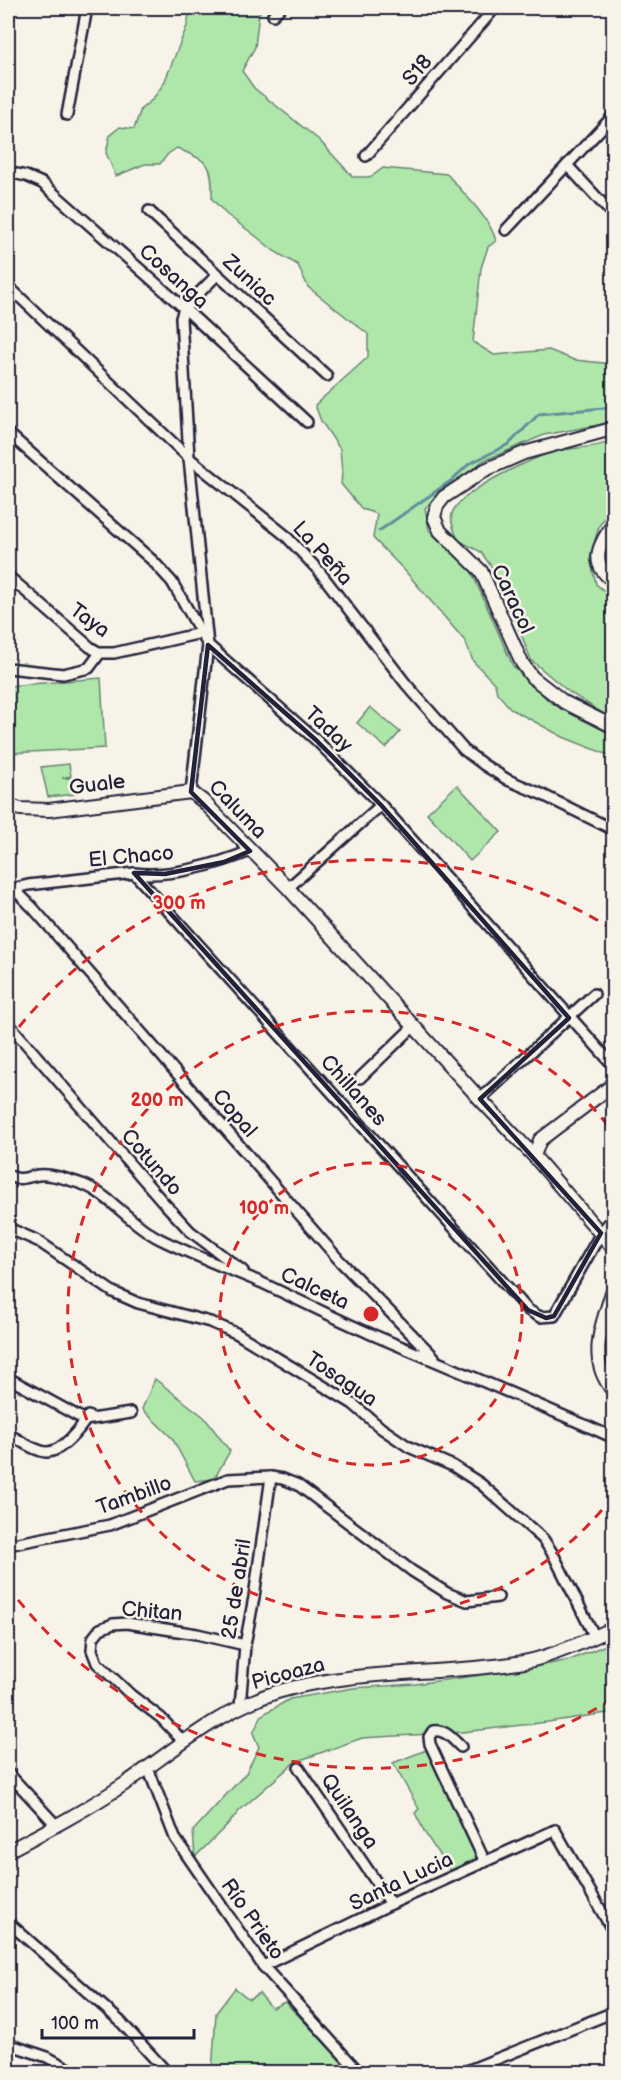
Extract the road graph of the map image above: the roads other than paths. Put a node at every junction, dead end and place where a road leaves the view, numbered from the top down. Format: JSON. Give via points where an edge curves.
{"nodes":[{"id":1,"x":87,"y":8,"type":"edge"},
{"id":2,"x":495,"y":8,"type":"edge"},
{"id":3,"x":67,"y":115,"type":"dead end"},
{"id":4,"x":614,"y":115,"type":"edge"},
{"id":5,"x":366,"y":156,"type":"dead end"},
{"id":6,"x":567,"y":165,"type":"junction"},
{"id":7,"x":8,"y":172,"type":"edge"},
{"id":8,"x":149,"y":211,"type":"dead end"},
{"id":9,"x":614,"y":216,"type":"edge"},
{"id":10,"x":506,"y":231,"type":"dead end"},
{"id":11,"x":218,"y":274,"type":"junction"},
{"id":12,"x":8,"y":286,"type":"edge"},
{"id":13,"x":184,"y":308,"type":"junction"},
{"id":14,"x":327,"y":375,"type":"dead end"},
{"id":15,"x":308,"y":422,"type":"dead end"},
{"id":16,"x":614,"y":426,"type":"edge"},
{"id":17,"x":8,"y":433,"type":"edge"},
{"id":18,"x":189,"y":458,"type":"junction"},
{"id":19,"x":614,"y":523,"type":"edge"},
{"id":20,"x":8,"y":576,"type":"edge"},
{"id":21,"x":614,"y":581,"type":"edge"},
{"id":22,"x":201,"y":633,"type":"junction"},
{"id":23,"x":208,"y":645,"type":"junction"},
{"id":24,"x":100,"y":653,"type":"junction"},
{"id":25,"x":8,"y":668,"type":"edge"},
{"id":26,"x":614,"y":727,"type":"edge"},
{"id":27,"x":191,"y":792,"type":"junction"},
{"id":28,"x":8,"y":805,"type":"edge"},
{"id":29,"x":381,"y":805,"type":"junction"},
{"id":30,"x":614,"y":830,"type":"edge"},
{"id":31,"x":250,"y":850,"type":"junction"},
{"id":32,"x":134,"y":873,"type":"junction"},
{"id":33,"x":10,"y":888,"type":"edge"},
{"id":34,"x":288,"y":888,"type":"junction"},
{"id":35,"x":594,"y":994,"type":"dead end"},
{"id":36,"x":569,"y":1018,"type":"junction"},
{"id":37,"x":8,"y":1023,"type":"edge"},
{"id":38,"x":414,"y":1026,"type":"junction"},
{"id":39,"x":614,"y":1066,"type":"edge"},
{"id":40,"x":360,"y":1078,"type":"dead end"},
{"id":41,"x":611,"y":1090,"type":"edge"},
{"id":42,"x":480,"y":1099,"type":"junction"},
{"id":43,"x":534,"y":1155,"type":"junction"},
{"id":44,"x":8,"y":1175,"type":"edge"},
{"id":45,"x":614,"y":1216,"type":"edge"},
{"id":46,"x":8,"y":1228,"type":"edge"},
{"id":47,"x":601,"y":1233,"type":"junction"},
{"id":48,"x":614,"y":1249,"type":"edge"},
{"id":49,"x":260,"y":1282,"type":"junction"},
{"id":50,"x":614,"y":1286,"type":"edge"},
{"id":51,"x":437,"y":1360,"type":"junction"},
{"id":52,"x":8,"y":1378,"type":"edge"},
{"id":53,"x":614,"y":1392,"type":"edge"},
{"id":54,"x":131,"y":1413,"type":"dead end"},
{"id":55,"x":87,"y":1417,"type":"junction"},
{"id":56,"x":8,"y":1434,"type":"edge"},
{"id":57,"x":614,"y":1438,"type":"edge"},
{"id":58,"x":271,"y":1477,"type":"junction"},
{"id":59,"x":8,"y":1545,"type":"edge"},
{"id":60,"x":498,"y":1597,"type":"dead end"},
{"id":61,"x":614,"y":1628,"type":"edge"},
{"id":62,"x":595,"y":1637,"type":"junction"},
{"id":63,"x":245,"y":1645,"type":"junction"},
{"id":64,"x":240,"y":1707,"type":"junction"},
{"id":65,"x":183,"y":1741,"type":"junction"},
{"id":66,"x":461,"y":1747,"type":"dead end"},
{"id":67,"x":148,"y":1768,"type":"junction"},
{"id":68,"x":299,"y":1768,"type":"dead end"},
{"id":69,"x":8,"y":1773,"type":"edge"},
{"id":70,"x":57,"y":1826,"type":"junction"},
{"id":71,"x":8,"y":1851,"type":"edge"},
{"id":72,"x":485,"y":1862,"type":"junction"},
{"id":73,"x":391,"y":1904,"type":"junction"},
{"id":74,"x":8,"y":1922,"type":"edge"},
{"id":75,"x":614,"y":1934,"type":"edge"},
{"id":76,"x":263,"y":1966,"type":"junction"},
{"id":77,"x":614,"y":2012,"type":"edge"},
{"id":78,"x":8,"y":2044,"type":"edge"},
{"id":79,"x":8,"y":2069,"type":"edge"},
{"id":80,"x":11,"y":2073,"type":"edge"},
{"id":81,"x":75,"y":2073,"type":"edge"},
{"id":82,"x":165,"y":2073,"type":"edge"},
{"id":83,"x":358,"y":2073,"type":"edge"},
{"id":84,"x":464,"y":2073,"type":"edge"}],
"edges":[{"from":1,"to":3,"type":"street"},
{"from":2,"to":5,"type":"street","name":"S18"},
{"from":4,"to":6,"type":"street"},
{"from":6,"to":9,"type":"street"},
{"from":6,"to":10,"type":"street"},
{"from":7,"to":13,"type":"street","name":"Cosanga","via":[[42,183]]},
{"from":8,"to":11,"type":"street","name":"Zuniac"},
{"from":11,"to":13,"type":"street"},
{"from":11,"to":14,"type":"street","name":"Zuniac"},
{"from":12,"to":18,"type":"street","name":"La Peña"},
{"from":13,"to":15,"type":"street","name":"Cosanga"},
{"from":13,"to":18,"type":"street","name":"Caluma","via":[[181,318]]},
{"from":16,"to":26,"type":"street","name":"Caracol","via":[[524,453],[485,470],[444,497],[434,517],[440,531],[481,571],[532,677],[564,702]]},
{"from":17,"to":22,"type":"street","name":"Taday","via":[[153,561],[172,582]]},
{"from":18,"to":23,"type":"street","name":"Caluma"},
{"from":18,"to":30,"type":"street","name":"La Peña","via":[[285,535],[306,557],[406,684],[464,750],[508,780]]},
{"from":19,"to":21,"type":"street","via":[[602,541],[597,560],[602,572]]},
{"from":20,"to":24,"type":"street","name":"Taya"},
{"from":22,"to":23,"type":"street","name":"Taday"},
{"from":22,"to":24,"type":"street","name":"Taya"},
{"from":23,"to":27,"type":"street","name":"Caluma"},
{"from":23,"to":29,"type":"street","name":"Taday","via":[[316,740]]},
{"from":24,"to":25,"type":"street","via":[[89,668],[63,674]]},
{"from":27,"to":28,"type":"street","name":"Guale","via":[[49,810]]},
{"from":27,"to":31,"type":"street","name":"Caluma"},
{"from":29,"to":34,"type":"street"},
{"from":29,"to":36,"type":"street","name":"Taday"},
{"from":31,"to":32,"type":"street","name":"El Chaco","via":[[224,862],[165,874]]},
{"from":31,"to":34,"type":"street","name":"Caluma"},
{"from":32,"to":33,"type":"street","name":"El Chaco"},
{"from":32,"to":47,"type":"street","name":"Chillanes","via":[[528,1310],[540,1317],[555,1316]]},
{"from":33,"to":51,"type":"street","name":"Copal","via":[[41,917],[340,1261]]},
{"from":34,"to":38,"type":"street","name":"Caluma"},
{"from":35,"to":36,"type":"street"},
{"from":36,"to":39,"type":"street","name":"Taday"},
{"from":36,"to":42,"type":"street"},
{"from":37,"to":49,"type":"street","name":"Cotundo","via":[[190,1231]]},
{"from":38,"to":40,"type":"street"},
{"from":38,"to":42,"type":"street","name":"Caluma"},
{"from":41,"to":43,"type":"street","via":[[540,1140]]},
{"from":42,"to":43,"type":"street","name":"Caluma"},
{"from":43,"to":47,"type":"street","name":"Caluma"},
{"from":44,"to":49,"type":"street","name":"Calceta","via":[[27,1179],[51,1176],[83,1184],[139,1228]]},
{"from":45,"to":47,"type":"street"},
{"from":46,"to":62,"type":"street","name":"Tosagua","via":[[38,1241],[113,1292],[138,1304],[210,1322],[236,1333],[353,1404],[409,1447],[453,1466],[481,1484],[543,1539]]},
{"from":47,"to":48,"type":"street","name":"Caluma"},
{"from":49,"to":51,"type":"street","name":"Calceta"},
{"from":50,"to":53,"type":"street","via":[[597,1344],[597,1357]]},
{"from":51,"to":57,"type":"street","name":"Calceta"},
{"from":52,"to":55,"type":"street"},
{"from":54,"to":55,"type":"street"},
{"from":55,"to":56,"type":"street","via":[[54,1452],[44,1452]]},
{"from":58,"to":59,"type":"street","name":"Tambillo","via":[[228,1479],[110,1525]]},
{"from":58,"to":60,"type":"street","via":[[298,1485],[447,1593],[467,1601]]},
{"from":58,"to":63,"type":"street","name":"25 de abril"},
{"from":61,"to":62,"type":"street","name":"Picoaza"},
{"from":62,"to":64,"type":"street","name":"Picoaza","via":[[526,1662],[342,1679],[279,1692]]},
{"from":63,"to":64,"type":"street","name":"25 de abril"},
{"from":63,"to":65,"type":"street","name":"Chitan","via":[[127,1623],[100,1629],[93,1638],[97,1663]]},
{"from":64,"to":65,"type":"street","name":"Picoaza"},
{"from":65,"to":67,"type":"street","name":"Picoaza"},
{"from":66,"to":72,"type":"street","via":[[439,1730],[429,1737]]},
{"from":67,"to":70,"type":"street","name":"Picoaza"},
{"from":67,"to":76,"type":"street","name":"Río Prieto","via":[[175,1838]]},
{"from":68,"to":73,"type":"street","name":"Quilanga"},
{"from":69,"to":70,"type":"street"},
{"from":70,"to":71,"type":"street","name":"Picoaza"},
{"from":72,"to":73,"type":"street","name":"Santa Lucia"},
{"from":72,"to":75,"type":"street","name":"Santa Lucia","via":[[555,1830]]},
{"from":73,"to":76,"type":"street","name":"Santa Lucia"},
{"from":74,"to":82,"type":"street","via":[[120,2021]]},
{"from":76,"to":83,"type":"street","name":"Río Prieto"},
{"from":77,"to":84,"type":"street"},
{"from":78,"to":81,"type":"street","via":[[46,2057]]},
{"from":79,"to":80,"type":"street"}]}
